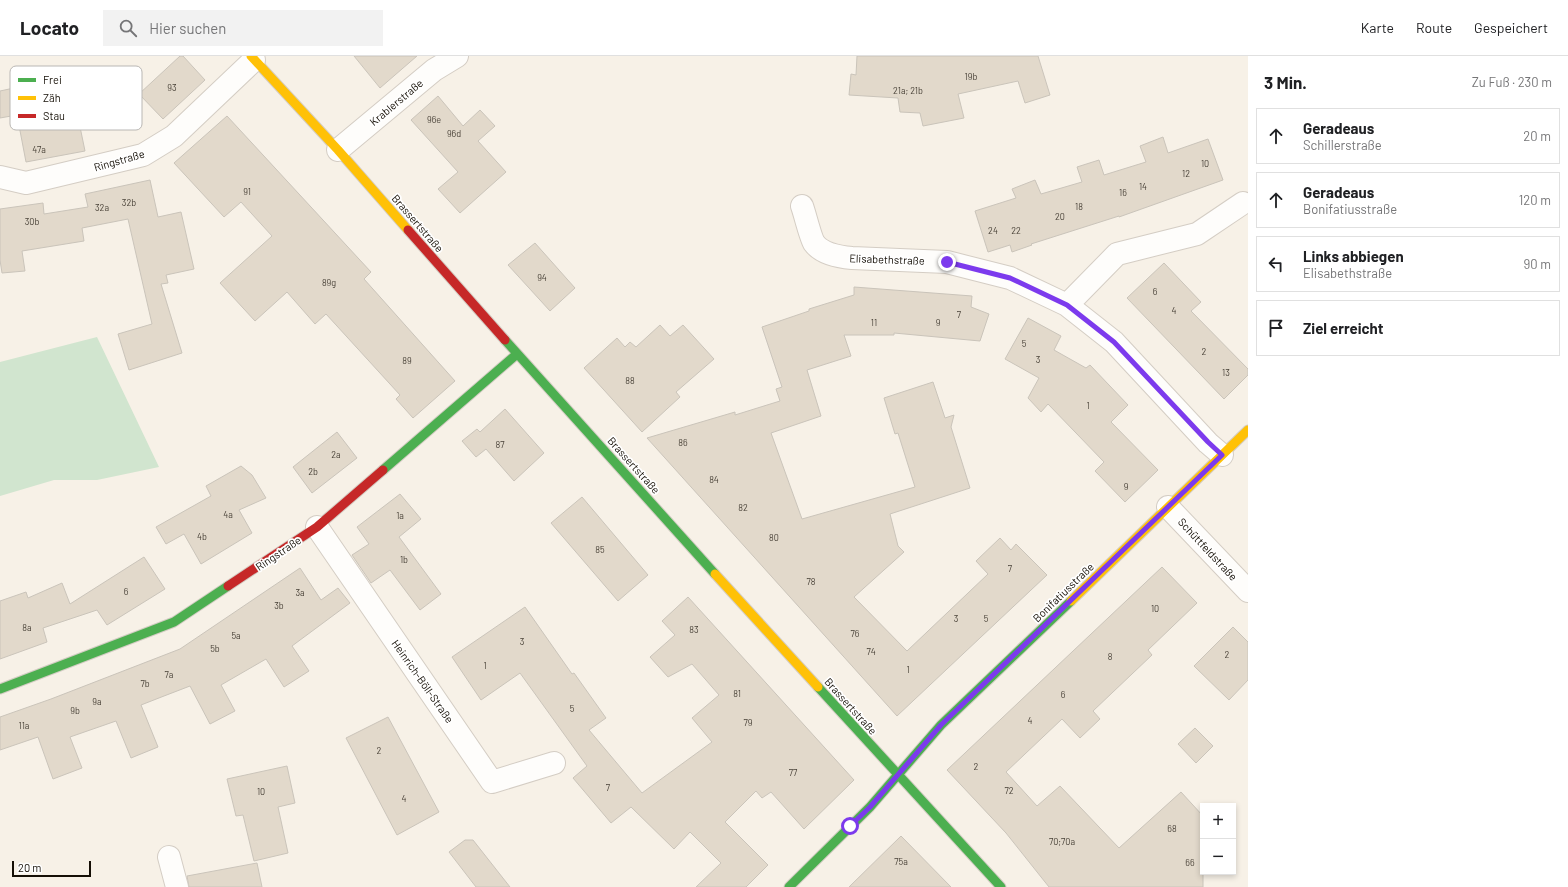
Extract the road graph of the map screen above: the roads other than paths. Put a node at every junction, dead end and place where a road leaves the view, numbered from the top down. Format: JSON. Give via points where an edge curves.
{"nodes":[{"id":1,"x":457,"y":56,"type":"edge"},
{"id":2,"x":253,"y":58,"type":"edge"},
{"id":3,"x":338,"y":150,"type":"junction"},
{"id":4,"x":0,"y":177,"type":"edge"},
{"id":5,"x":1243,"y":203,"type":"dead end"},
{"id":6,"x":802,"y":206,"type":"dead end"},
{"id":7,"x":1067,"y":305,"type":"junction"},
{"id":8,"x":518,"y":354,"type":"junction"},
{"id":9,"x":1248,"y":430,"type":"edge"},
{"id":10,"x":1222,"y":455,"type":"junction"},
{"id":11,"x":1168,"y":507,"type":"junction"},
{"id":12,"x":316,"y":527,"type":"junction"},
{"id":13,"x":1248,"y":591,"type":"edge"},
{"id":14,"x":0,"y":689,"type":"edge"},
{"id":15,"x":554,"y":763,"type":"dead end"},
{"id":16,"x":898,"y":774,"type":"junction"},
{"id":17,"x":169,"y":856,"type":"dead end"},
{"id":18,"x":177,"y":887,"type":"edge"},
{"id":19,"x":789,"y":887,"type":"edge"},
{"id":20,"x":1002,"y":887,"type":"edge"}],
"edges":[{"from":1,"to":3,"type":"street","name":"Krablerstraße","via":[[434,70]]},
{"from":2,"to":3,"type":"street","name":"Brassertstraße"},
{"from":2,"to":4,"type":"street","name":"Ringstraße","via":[[174,136],[143,155],[26,183]]},
{"from":3,"to":8,"type":"street","name":"Brassertstraße"},
{"from":5,"to":7,"type":"street","via":[[1198,234],[1117,254]]},
{"from":6,"to":7,"type":"street","name":"Elisabethstraße","via":[[814,243],[826,252],[852,258],[947,262],[1010,278]]},
{"from":7,"to":10,"type":"street","name":"Elisabethstraße","via":[[1114,342]]},
{"from":8,"to":12,"type":"street","name":"Ringstraße"},
{"from":8,"to":16,"type":"street","name":"Brassertstraße"},
{"from":9,"to":10,"type":"street","name":"Bonifatiusstraße"},
{"from":10,"to":11,"type":"street","name":"Bonifatiusstraße"},
{"from":11,"to":13,"type":"street","name":"Schüttfeldstraße"},
{"from":11,"to":16,"type":"street","name":"Bonifatiusstraße","via":[[941,725]]},
{"from":12,"to":14,"type":"street","name":"Ringstraße","via":[[174,622]]},
{"from":12,"to":15,"type":"street","name":"Heinrich-Böll-Straße","via":[[492,782]]},
{"from":16,"to":19,"type":"street","name":"Bonifatiusstraße","via":[[870,807]]},
{"from":16,"to":20,"type":"street","name":"Brassertstraße"},
{"from":17,"to":18,"type":"street"}]}
